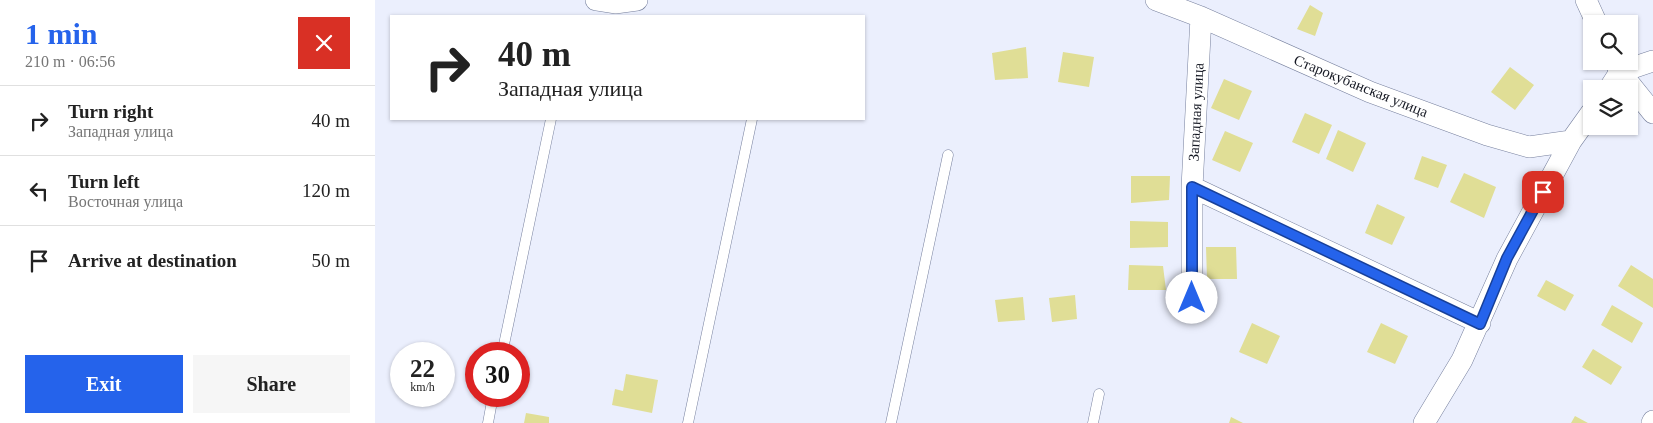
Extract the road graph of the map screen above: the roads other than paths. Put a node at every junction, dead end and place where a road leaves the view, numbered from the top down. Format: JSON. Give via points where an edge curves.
{"nodes":[{"id":1,"x":596,"y":0,"type":"edge"},
{"id":2,"x":637,"y":0,"type":"edge"},
{"id":3,"x":1157,"y":0,"type":"edge"},
{"id":4,"x":1586,"y":0,"type":"edge"},
{"id":5,"x":1593,"y":15,"type":"edge"},
{"id":6,"x":1201,"y":17,"type":"junction"},
{"id":7,"x":1653,"y":61,"type":"edge"},
{"id":8,"x":1615,"y":74,"type":"edge"},
{"id":9,"x":1653,"y":113,"type":"edge"},
{"id":10,"x":551,"y":120,"type":"edge"},
{"id":11,"x":752,"y":120,"type":"edge"},
{"id":12,"x":1583,"y":125,"type":"edge"},
{"id":13,"x":1571,"y":142,"type":"junction"},
{"id":14,"x":948,"y":155,"type":"dead end"},
{"id":15,"x":1192,"y":187,"type":"junction"},
{"id":16,"x":1192,"y":298,"type":"dead end"},
{"id":17,"x":1480,"y":324,"type":"junction"},
{"id":18,"x":505,"y":342,"type":"edge"},
{"id":19,"x":1099,"y":394,"type":"dead end"},
{"id":20,"x":491,"y":407,"type":"edge"},
{"id":21,"x":488,"y":423,"type":"edge"},
{"id":22,"x":688,"y":423,"type":"edge"},
{"id":23,"x":891,"y":423,"type":"edge"},
{"id":24,"x":1093,"y":423,"type":"edge"},
{"id":25,"x":1424,"y":423,"type":"edge"}],
"edges":[{"from":1,"to":2,"type":"street","via":[[615,3]]},
{"from":3,"to":6,"type":"street","name":"Старокубанская улица"},
{"from":4,"to":5,"type":"street"},
{"from":6,"to":13,"type":"street","name":"Старокубанская улица","via":[[1370,92],[1487,135],[1529,147]]},
{"from":6,"to":15,"type":"street","name":"Западная улица"},
{"from":7,"to":8,"type":"street"},
{"from":8,"to":9,"type":"street"},
{"from":10,"to":18,"type":"lane"},
{"from":11,"to":22,"type":"lane"},
{"from":12,"to":13,"type":"street"},
{"from":13,"to":17,"type":"street","via":[[1507,258]]},
{"from":14,"to":23,"type":"lane"},
{"from":15,"to":16,"type":"street","name":"Западная улица"},
{"from":15,"to":17,"type":"street"},
{"from":17,"to":25,"type":"street"},
{"from":19,"to":24,"type":"lane"},
{"from":20,"to":21,"type":"lane"}]}
